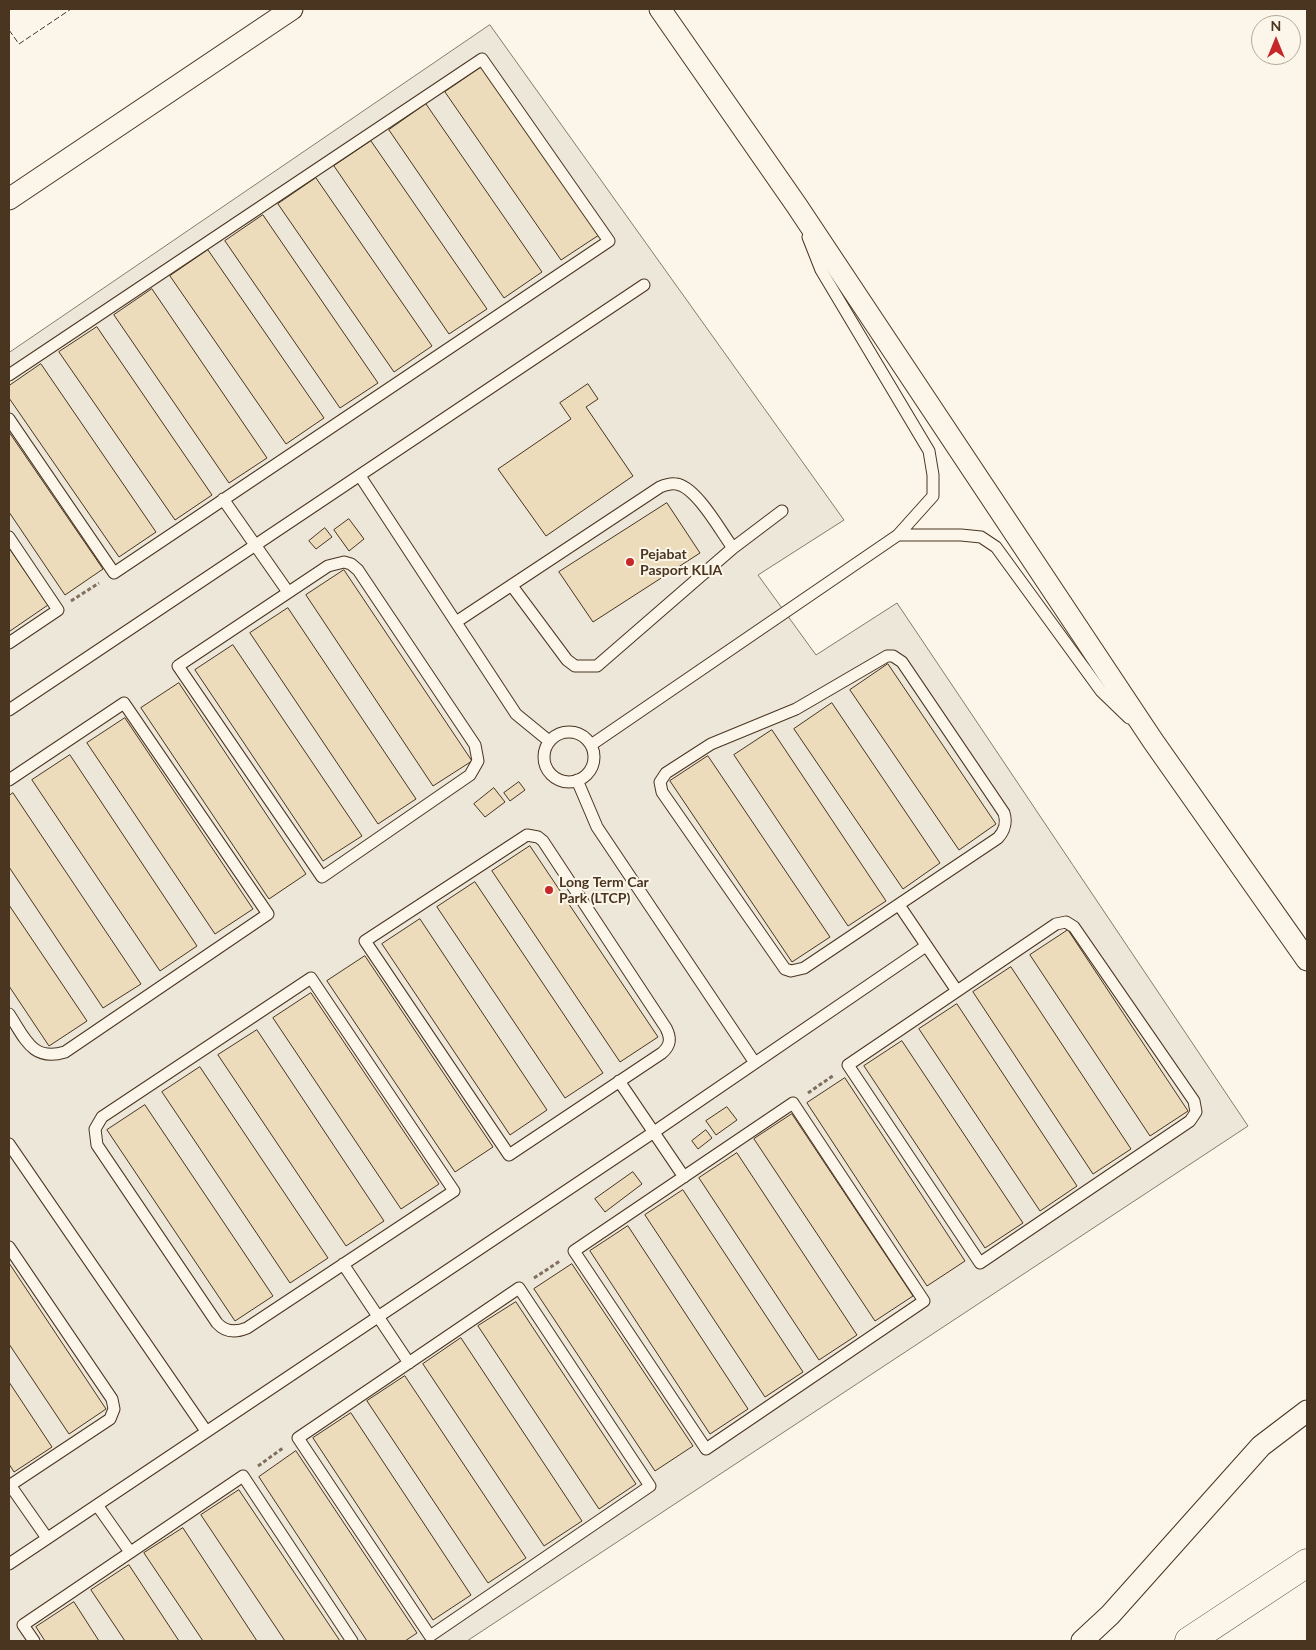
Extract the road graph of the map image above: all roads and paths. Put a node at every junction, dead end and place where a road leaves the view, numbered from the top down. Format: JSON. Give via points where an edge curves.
{"nodes":[{"id":1,"x":292,"y":9,"type":"edge"},
{"id":2,"x":660,"y":9,"type":"edge"},
{"id":3,"x":11,"y":192,"type":"edge"},
{"id":4,"x":796,"y":206,"type":"junction"},
{"id":5,"x":644,"y":285,"type":"dead end"},
{"id":6,"x":9,"y":375,"type":"edge"},
{"id":7,"x":9,"y":419,"type":"edge"},
{"id":8,"x":360,"y":476,"type":"junction"},
{"id":9,"x":223,"y":499,"type":"junction"},
{"id":10,"x":782,"y":511,"type":"dead end"},
{"id":11,"x":898,"y":535,"type":"junction"},
{"id":12,"x":9,"y":537,"type":"edge"},
{"id":13,"x":255,"y":546,"type":"junction"},
{"id":14,"x":733,"y":548,"type":"junction"},
{"id":15,"x":114,"y":573,"type":"junction"},
{"id":16,"x":512,"y":586,"type":"junction"},
{"id":17,"x":288,"y":592,"type":"junction"},
{"id":18,"x":58,"y":610,"type":"junction"},
{"id":19,"x":456,"y":622,"type":"junction"},
{"id":20,"x":9,"y":643,"type":"edge"},
{"id":21,"x":9,"y":710,"type":"edge"},
{"id":22,"x":550,"y":742,"type":"junction"},
{"id":23,"x":1153,"y":742,"type":"junction"},
{"id":24,"x":591,"y":745,"type":"junction"},
{"id":25,"x":10,"y":776,"type":"edge"},
{"id":26,"x":577,"y":780,"type":"junction"},
{"id":27,"x":899,"y":905,"type":"junction"},
{"id":28,"x":926,"y":946,"type":"junction"},
{"id":29,"x":1307,"y":960,"type":"edge"},
{"id":30,"x":957,"y":992,"type":"junction"},
{"id":31,"x":9,"y":1014,"type":"edge"},
{"id":32,"x":755,"y":1063,"type":"junction"},
{"id":33,"x":848,"y":1065,"type":"junction"},
{"id":34,"x":619,"y":1081,"type":"junction"},
{"id":35,"x":793,"y":1103,"type":"junction"},
{"id":36,"x":654,"y":1132,"type":"junction"},
{"id":37,"x":9,"y":1144,"type":"edge"},
{"id":38,"x":684,"y":1177,"type":"junction"},
{"id":39,"x":9,"y":1247,"type":"edge"},
{"id":40,"x":574,"y":1251,"type":"junction"},
{"id":41,"x":343,"y":1264,"type":"junction"},
{"id":42,"x":519,"y":1288,"type":"junction"},
{"id":43,"x":379,"y":1317,"type":"junction"},
{"id":44,"x":409,"y":1363,"type":"junction"},
{"id":45,"x":1307,"y":1411,"type":"edge"},
{"id":46,"x":206,"y":1431,"type":"junction"},
{"id":47,"x":298,"y":1438,"type":"junction"},
{"id":48,"x":243,"y":1476,"type":"junction"},
{"id":49,"x":9,"y":1486,"type":"edge"},
{"id":50,"x":96,"y":1505,"type":"junction"},
{"id":51,"x":47,"y":1538,"type":"junction"},
{"id":52,"x":130,"y":1552,"type":"junction"},
{"id":53,"x":1307,"y":1563,"type":"edge"},
{"id":54,"x":9,"y":1564,"type":"edge"},
{"id":55,"x":34,"y":1641,"type":"edge"},
{"id":56,"x":352,"y":1641,"type":"edge"},
{"id":57,"x":1082,"y":1641,"type":"edge"},
{"id":58,"x":1189,"y":1641,"type":"edge"}],
"edges":[{"from":1,"to":3,"type":"street"},
{"from":2,"to":4,"type":"street"},
{"from":4,"to":11,"type":"lane","via":[[821,270],[929,451],[933,496]]},
{"from":4,"to":23,"type":"street"},
{"from":5,"to":8,"type":"lane"},
{"from":6,"to":9,"type":"lane","via":[[482,59],[609,241]]},
{"from":7,"to":15,"type":"lane"},
{"from":8,"to":13,"type":"lane"},
{"from":8,"to":19,"type":"lane"},
{"from":9,"to":13,"type":"lane"},
{"from":9,"to":15,"type":"lane"},
{"from":10,"to":14,"type":"lane"},
{"from":11,"to":23,"type":"lane","via":[[971,536],[996,547],[1101,692]]},
{"from":11,"to":24,"type":"lane"},
{"from":12,"to":18,"type":"lane"},
{"from":13,"to":17,"type":"lane"},
{"from":13,"to":21,"type":"lane"},
{"from":14,"to":16,"type":"lane","via":[[693,492],[677,484],[669,484]]},
{"from":14,"to":16,"type":"lane","via":[[597,666],[575,666],[567,660]]},
{"from":15,"to":18,"type":"path"},
{"from":16,"to":19,"type":"lane"},
{"from":17,"to":17,"type":"lane","via":[[178,666],[322,877],[470,775],[478,761],[478,752],[351,564],[328,566]]},
{"from":18,"to":20,"type":"lane"},
{"from":19,"to":22,"type":"lane","via":[[516,714]]},
{"from":22,"to":24,"type":"lane","via":[[556,736],[571,732],[579,734]]},
{"from":22,"to":26,"type":"lane","via":[[544,756],[549,771],[562,780]]},
{"from":23,"to":29,"type":"street"},
{"from":24,"to":26,"type":"lane","via":[[592,766]]},
{"from":25,"to":31,"type":"lane","via":[[124,703],[268,914],[65,1052],[55,1055],[38,1053]]},
{"from":26,"to":32,"type":"lane","via":[[597,827]]},
{"from":27,"to":27,"type":"lane","via":[[804,968],[785,969],[662,792],[663,777],[711,744],[796,709],[881,657],[898,658],[1006,819],[1004,832],[998,838]]},
{"from":27,"to":28,"type":"lane"},
{"from":28,"to":30,"type":"lane"},
{"from":28,"to":32,"type":"lane"},
{"from":30,"to":33,"type":"lane"},
{"from":30,"to":33,"type":"lane","via":[[1056,924],[1070,924],[1194,1102],[1194,1117],[980,1263]]},
{"from":32,"to":36,"type":"lane"},
{"from":33,"to":35,"type":"path"},
{"from":34,"to":34,"type":"lane","via":[[509,1155],[366,942],[522,838],[527,835],[538,837],[669,1034],[668,1048]]},
{"from":34,"to":36,"type":"lane"},
{"from":35,"to":38,"type":"lane"},
{"from":35,"to":40,"type":"lane","via":[[924,1301],[706,1449]]},
{"from":36,"to":38,"type":"lane"},
{"from":36,"to":43,"type":"lane"},
{"from":37,"to":46,"type":"lane"},
{"from":38,"to":40,"type":"lane"},
{"from":39,"to":49,"type":"lane","via":[[112,1399],[114,1409],[110,1418]]},
{"from":40,"to":42,"type":"path"},
{"from":41,"to":41,"type":"lane","via":[[247,1328],[239,1331],[222,1328],[94,1138],[94,1129],[102,1116],[311,978],[454,1191]]},
{"from":41,"to":43,"type":"lane"},
{"from":42,"to":44,"type":"lane"},
{"from":42,"to":47,"type":"lane","via":[[650,1486],[588,1529],[430,1636]]},
{"from":43,"to":44,"type":"lane"},
{"from":43,"to":46,"type":"lane"},
{"from":44,"to":47,"type":"lane"},
{"from":45,"to":57,"type":"street","via":[[1262,1446],[1110,1615]]},
{"from":46,"to":50,"type":"lane"},
{"from":47,"to":48,"type":"path"},
{"from":48,"to":52,"type":"lane"},
{"from":48,"to":56,"type":"lane"},
{"from":49,"to":51,"type":"lane"},
{"from":50,"to":51,"type":"lane"},
{"from":50,"to":52,"type":"lane"},
{"from":51,"to":54,"type":"lane"},
{"from":52,"to":55,"type":"lane","via":[[23,1625]]},
{"from":53,"to":58,"type":"main road"}]}
